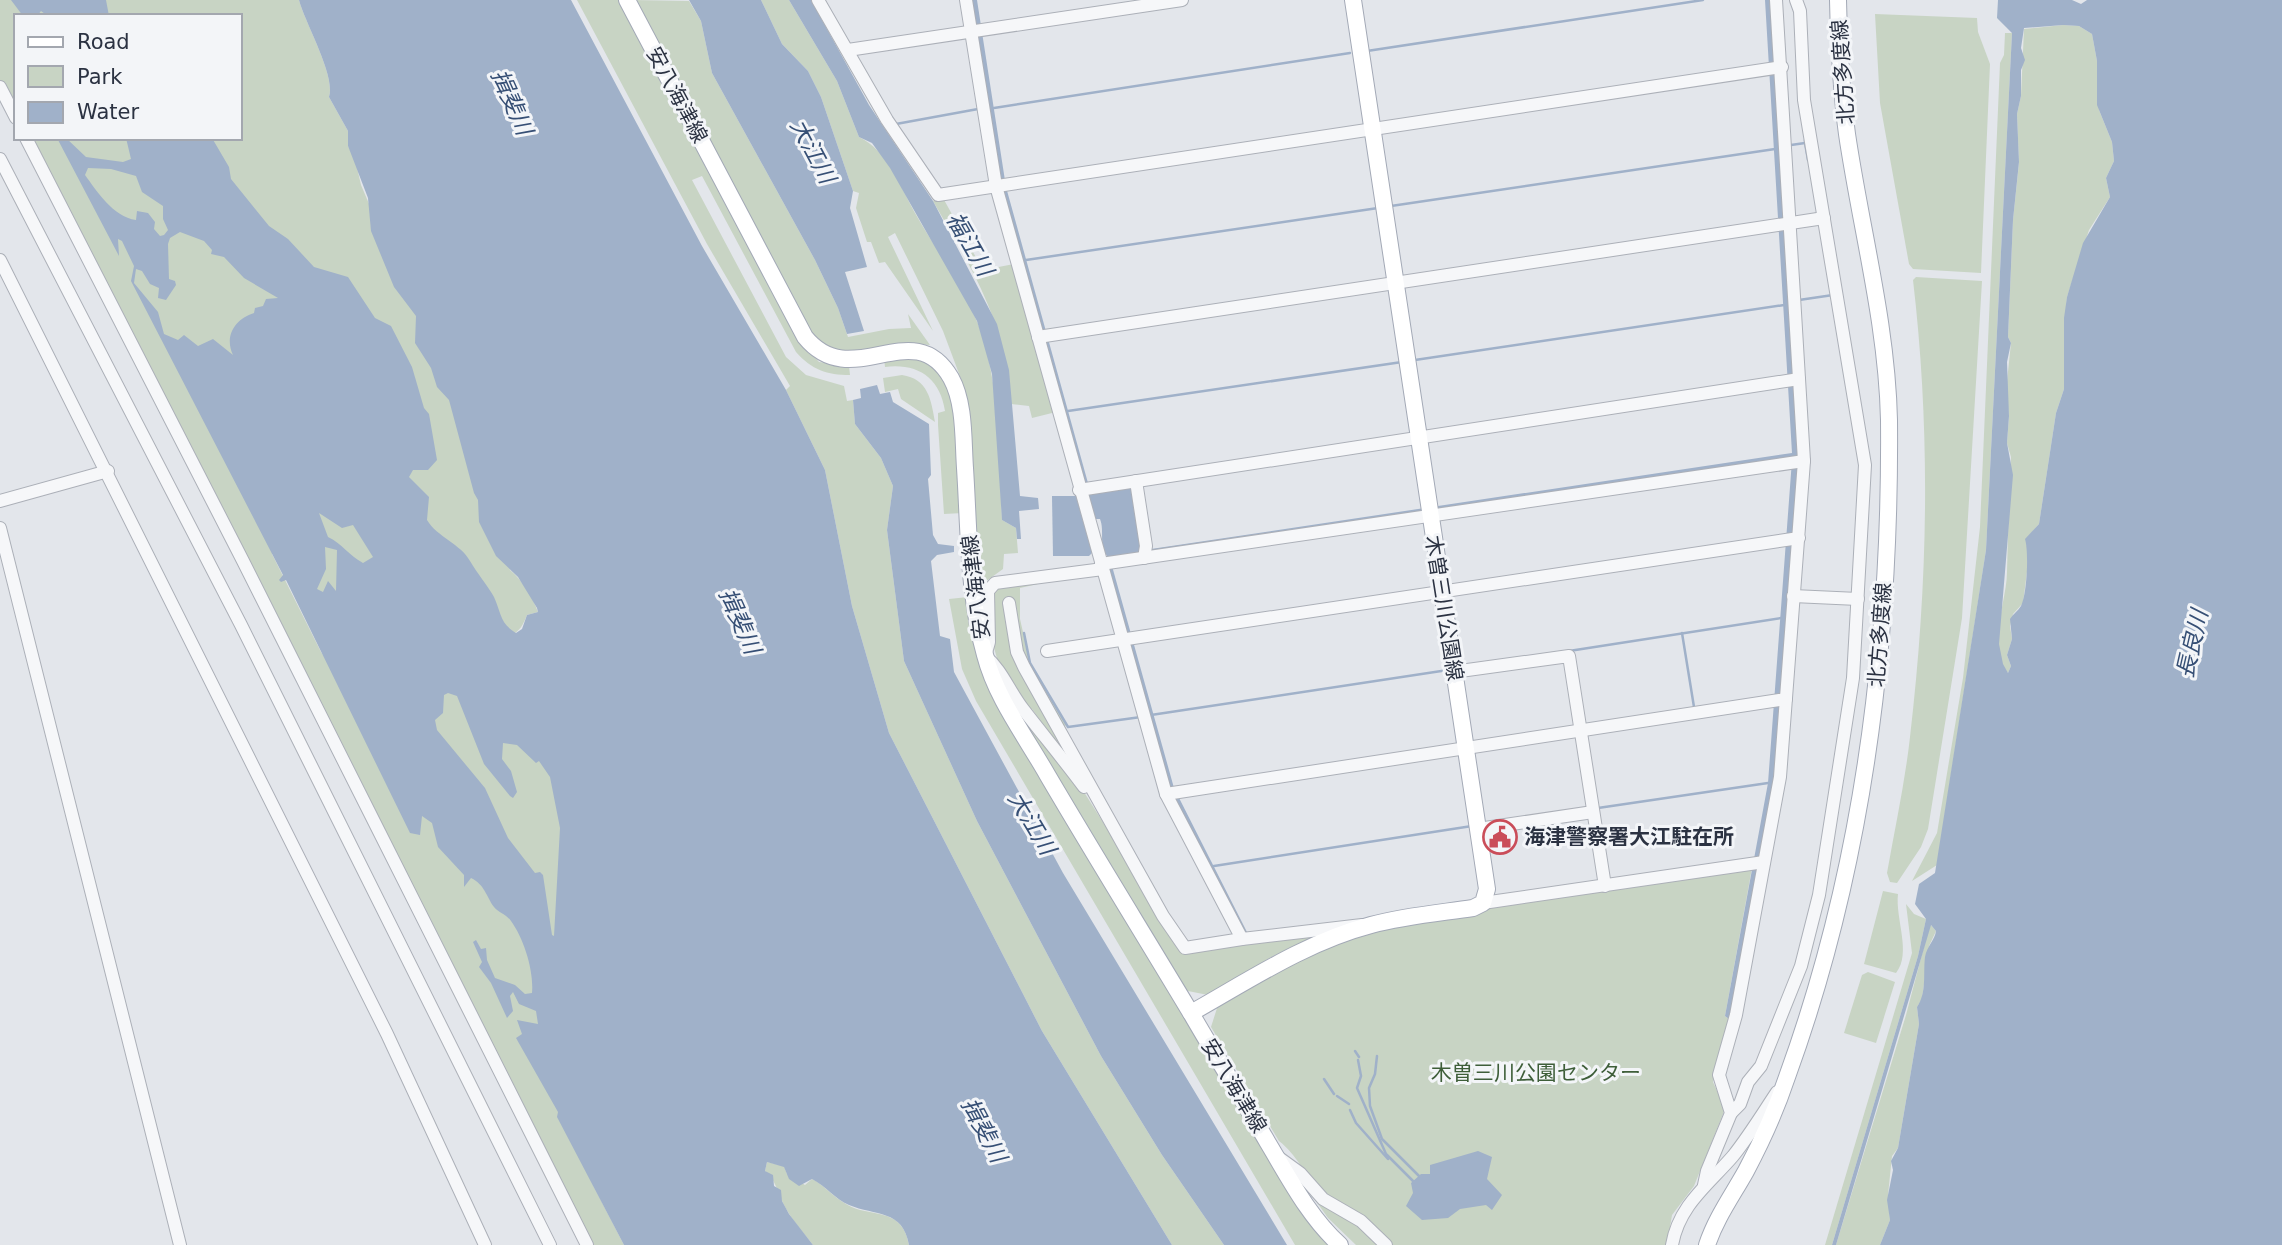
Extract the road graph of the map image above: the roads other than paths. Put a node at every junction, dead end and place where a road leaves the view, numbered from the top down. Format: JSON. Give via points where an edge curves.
{"nodes":[{"id":1,"x":627,"y":0,"type":"edge"},
{"id":2,"x":818,"y":0,"type":"edge"},
{"id":3,"x":966,"y":0,"type":"edge"},
{"id":4,"x":1182,"y":0,"type":"edge"},
{"id":5,"x":1353,"y":0,"type":"edge"},
{"id":6,"x":1776,"y":0,"type":"edge"},
{"id":7,"x":1796,"y":0,"type":"edge"},
{"id":8,"x":1838,"y":0,"type":"edge"},
{"id":9,"x":976,"y":31,"type":"junction"},
{"id":10,"x":848,"y":50,"type":"junction"},
{"id":11,"x":1776,"y":68,"type":"junction"},
{"id":12,"x":0,"y":87,"type":"edge"},
{"id":13,"x":14,"y":114,"type":"edge"},
{"id":14,"x":1372,"y":129,"type":"junction"},
{"id":15,"x":27,"y":140,"type":"edge"},
{"id":16,"x":0,"y":159,"type":"edge"},
{"id":17,"x":1001,"y":185,"type":"junction"},
{"id":18,"x":1824,"y":218,"type":"junction"},
{"id":19,"x":1785,"y":224,"type":"junction"},
{"id":20,"x":0,"y":260,"type":"edge"},
{"id":21,"x":1394,"y":284,"type":"junction"},
{"id":22,"x":1042,"y":336,"type":"junction"},
{"id":23,"x":1794,"y":380,"type":"junction"},
{"id":24,"x":1419,"y":437,"type":"junction"},
{"id":25,"x":1798,"y":462,"type":"junction"},
{"id":26,"x":108,"y":471,"type":"junction"},
{"id":27,"x":1136,"y":481,"type":"junction"},
{"id":28,"x":1085,"y":489,"type":"junction"},
{"id":29,"x":0,"y":501,"type":"edge"},
{"id":30,"x":1429,"y":511,"type":"junction"},
{"id":31,"x":0,"y":528,"type":"edge"},
{"id":32,"x":1793,"y":539,"type":"junction"},
{"id":33,"x":1145,"y":553,"type":"junction"},
{"id":34,"x":1102,"y":567,"type":"junction"},
{"id":35,"x":1441,"y":592,"type":"junction"},
{"id":36,"x":1793,"y":596,"type":"junction"},
{"id":37,"x":1858,"y":599,"type":"junction"},
{"id":38,"x":1009,"y":603,"type":"dead end"},
{"id":39,"x":1127,"y":640,"type":"junction"},
{"id":40,"x":1047,"y":651,"type":"dead end"},
{"id":41,"x":985,"y":656,"type":"junction"},
{"id":42,"x":1453,"y":672,"type":"junction"},
{"id":43,"x":1785,"y":699,"type":"junction"},
{"id":44,"x":1581,"y":730,"type":"junction"},
{"id":45,"x":1466,"y":747,"type":"junction"},
{"id":46,"x":1171,"y":793,"type":"junction"},
{"id":47,"x":1593,"y":807,"type":"junction"},
{"id":48,"x":1103,"y":814,"type":"junction"},
{"id":49,"x":1478,"y":825,"type":"junction"},
{"id":50,"x":1759,"y":863,"type":"junction"},
{"id":51,"x":1605,"y":886,"type":"junction"},
{"id":52,"x":1483,"y":903,"type":"junction"},
{"id":53,"x":1372,"y":924,"type":"junction"},
{"id":54,"x":1242,"y":939,"type":"junction"},
{"id":55,"x":1191,"y":1013,"type":"junction"},
{"id":56,"x":1788,"y":1077,"type":"junction"},
{"id":57,"x":1731,"y":1113,"type":"junction"},
{"id":58,"x":1275,"y":1155,"type":"junction"},
{"id":59,"x":1704,"y":1185,"type":"junction"},
{"id":60,"x":180,"y":1245,"type":"edge"},
{"id":61,"x":485,"y":1245,"type":"edge"},
{"id":62,"x":551,"y":1245,"type":"edge"},
{"id":63,"x":587,"y":1245,"type":"edge"},
{"id":64,"x":1340,"y":1245,"type":"edge"},
{"id":65,"x":1386,"y":1245,"type":"edge"},
{"id":66,"x":1672,"y":1245,"type":"edge"},
{"id":67,"x":1707,"y":1245,"type":"edge"}],
"edges":[{"from":1,"to":41,"type":"main road","name":"安八海津線","via":[[816,351],[846,361],[898,350],[925,354],[952,379],[962,424],[974,592]]},
{"from":2,"to":10,"type":"street"},
{"from":3,"to":9,"type":"street"},
{"from":4,"to":9,"type":"street"},
{"from":5,"to":14,"type":"main road","name":"木曽三川公園線"},
{"from":6,"to":11,"type":"street"},
{"from":7,"to":18,"type":"street","via":[[1804,100]]},
{"from":8,"to":56,"type":"main road","name":"北方多度線","via":[[1846,125],[1885,371],[1889,420],[1885,565],[1874,708],[1852,847]]},
{"from":9,"to":10,"type":"street"},
{"from":9,"to":17,"type":"street"},
{"from":10,"to":17,"type":"street","via":[[887,120],[938,195]]},
{"from":11,"to":14,"type":"street"},
{"from":11,"to":19,"type":"street"},
{"from":12,"to":13,"type":"street"},
{"from":14,"to":17,"type":"street"},
{"from":14,"to":21,"type":"main road","name":"木曽三川公園線"},
{"from":15,"to":63,"type":"street"},
{"from":16,"to":62,"type":"street","via":[[247,637]]},
{"from":17,"to":22,"type":"street"},
{"from":18,"to":19,"type":"street"},
{"from":18,"to":37,"type":"street","via":[[1865,465]]},
{"from":19,"to":21,"type":"street"},
{"from":19,"to":23,"type":"street"},
{"from":20,"to":26,"type":"street"},
{"from":21,"to":22,"type":"street"},
{"from":21,"to":24,"type":"main road","name":"木曽三川公園線"},
{"from":22,"to":28,"type":"street"},
{"from":23,"to":24,"type":"street"},
{"from":23,"to":25,"type":"street"},
{"from":24,"to":27,"type":"street"},
{"from":24,"to":30,"type":"main road","name":"木曽三川公園線"},
{"from":25,"to":30,"type":"street"},
{"from":25,"to":32,"type":"street"},
{"from":26,"to":29,"type":"street"},
{"from":26,"to":61,"type":"street","via":[[387,1034]]},
{"from":27,"to":28,"type":"street"},
{"from":27,"to":33,"type":"street"},
{"from":28,"to":34,"type":"street"},
{"from":30,"to":33,"type":"street"},
{"from":30,"to":35,"type":"main road","name":"木曽三川公園線"},
{"from":31,"to":60,"type":"street"},
{"from":32,"to":35,"type":"street"},
{"from":32,"to":36,"type":"street"},
{"from":33,"to":34,"type":"street"},
{"from":34,"to":39,"type":"street"},
{"from":34,"to":41,"type":"street","via":[[995,583],[988,591]]},
{"from":35,"to":39,"type":"street"},
{"from":35,"to":42,"type":"main road","name":"木曽三川公園線"},
{"from":36,"to":37,"type":"street"},
{"from":36,"to":43,"type":"street"},
{"from":37,"to":57,"type":"street","via":[[1844,750],[1819,895],[1788,1002],[1760,1066]]},
{"from":38,"to":48,"type":"street","via":[[1024,667]]},
{"from":39,"to":40,"type":"street"},
{"from":39,"to":46,"type":"street"},
{"from":41,"to":48,"type":"street"},
{"from":41,"to":55,"type":"main road","name":"安八海津線","via":[[1001,695]]},
{"from":42,"to":44,"type":"street","via":[[1569,656]]},
{"from":42,"to":45,"type":"main road","name":"木曽三川公園線"},
{"from":43,"to":44,"type":"street"},
{"from":43,"to":50,"type":"street","via":[[1780,778]]},
{"from":44,"to":45,"type":"street"},
{"from":44,"to":47,"type":"street"},
{"from":45,"to":46,"type":"street"},
{"from":45,"to":49,"type":"main road","name":"木曽三川公園線"},
{"from":46,"to":54,"type":"street"},
{"from":47,"to":49,"type":"street"},
{"from":47,"to":51,"type":"street"},
{"from":48,"to":54,"type":"street","via":[[1185,948]]},
{"from":49,"to":52,"type":"main road","name":"木曽三川公園線","via":[[1487,889]]},
{"from":50,"to":51,"type":"street"},
{"from":50,"to":57,"type":"street","via":[[1735,1015],[1719,1075]]},
{"from":51,"to":52,"type":"street"},
{"from":52,"to":53,"type":"main road"},
{"from":53,"to":54,"type":"street"},
{"from":53,"to":55,"type":"main road","via":[[1295,954]]},
{"from":55,"to":58,"type":"main road","name":"安八海津線"},
{"from":56,"to":59,"type":"street","via":[[1734,1154]]},
{"from":56,"to":67,"type":"main road","name":"北方多度線","via":[[1764,1137]]},
{"from":57,"to":59,"type":"street"},
{"from":58,"to":64,"type":"main road","name":"安八海津線","via":[[1310,1212]]},
{"from":58,"to":65,"type":"street"},
{"from":59,"to":66,"type":"street","via":[[1686,1206]]}]}
